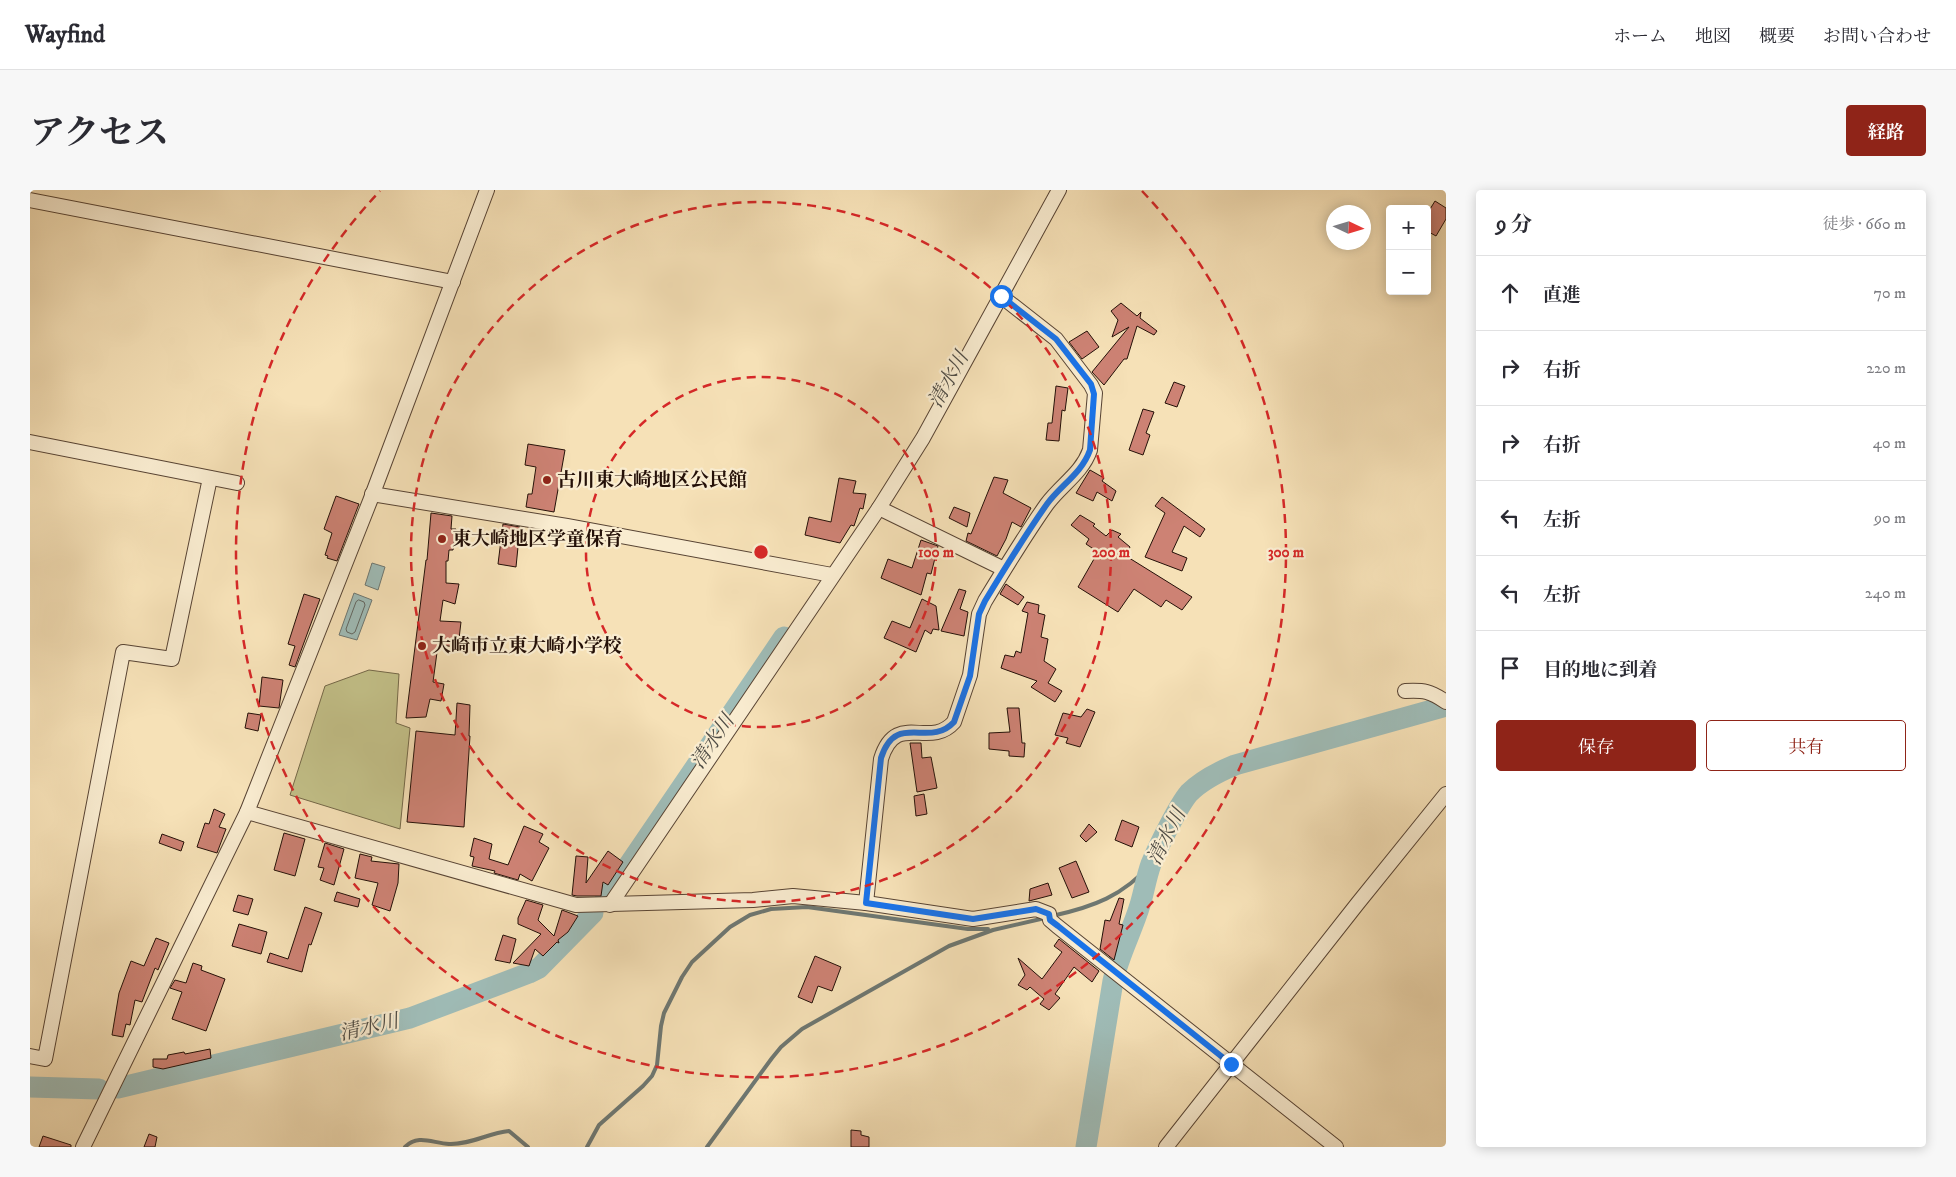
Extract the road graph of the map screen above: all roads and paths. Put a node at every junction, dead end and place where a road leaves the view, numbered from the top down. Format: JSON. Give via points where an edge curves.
{"nodes":[{"id":1,"x":487,"y":190,"type":"edge"},
{"id":2,"x":1059,"y":190,"type":"edge"},
{"id":3,"x":30,"y":200,"type":"edge"},
{"id":4,"x":453,"y":282,"type":"junction"},
{"id":5,"x":1001,"y":296,"type":"junction"},
{"id":6,"x":30,"y":442,"type":"edge"},
{"id":7,"x":210,"y":478,"type":"junction"},
{"id":8,"x":237,"y":483,"type":"dead end"},
{"id":9,"x":372,"y":494,"type":"junction"},
{"id":10,"x":879,"y":508,"type":"junction"},
{"id":11,"x":1004,"y":569,"type":"junction"},
{"id":12,"x":832,"y":576,"type":"junction"},
{"id":13,"x":1405,"y":691,"type":"dead end"},
{"id":14,"x":1446,"y":702,"type":"edge"},
{"id":15,"x":1446,"y":794,"type":"edge"},
{"id":16,"x":247,"y":812,"type":"junction"},
{"id":17,"x":866,"y":903,"type":"junction"},
{"id":18,"x":610,"y":905,"type":"junction"},
{"id":19,"x":30,"y":1056,"type":"edge"},
{"id":20,"x":1231,"y":1064,"type":"junction"},
{"id":21,"x":83,"y":1147,"type":"edge"},
{"id":22,"x":1166,"y":1147,"type":"edge"},
{"id":23,"x":1336,"y":1147,"type":"edge"}],
"edges":[{"from":1,"to":4,"type":"street"},
{"from":2,"to":5,"type":"street"},
{"from":3,"to":4,"type":"street"},
{"from":4,"to":9,"type":"street"},
{"from":5,"to":10,"type":"street","via":[[924,438]]},
{"from":5,"to":11,"type":"street","via":[[1056,339],[1091,384],[1094,394],[1087,458],[1048,502]]},
{"from":6,"to":7,"type":"street"},
{"from":7,"to":8,"type":"street"},
{"from":7,"to":19,"type":"street","via":[[172,659],[123,652],[45,1059]]},
{"from":9,"to":12,"type":"street","via":[[567,526]]},
{"from":9,"to":16,"type":"street"},
{"from":10,"to":11,"type":"street"},
{"from":10,"to":12,"type":"street"},
{"from":11,"to":17,"type":"street","via":[[979,614],[970,676],[954,722],[941,732],[900,733],[885,746],[881,758]]},
{"from":12,"to":18,"type":"street"},
{"from":13,"to":14,"type":"street","via":[[1425,690]]},
{"from":15,"to":20,"type":"street"},
{"from":16,"to":18,"type":"street","via":[[576,905]]},
{"from":16,"to":21,"type":"street"},
{"from":17,"to":18,"type":"street","via":[[793,896]]},
{"from":17,"to":20,"type":"street","via":[[973,919],[1036,909]]},
{"from":20,"to":22,"type":"street"},
{"from":20,"to":23,"type":"street"}]}
